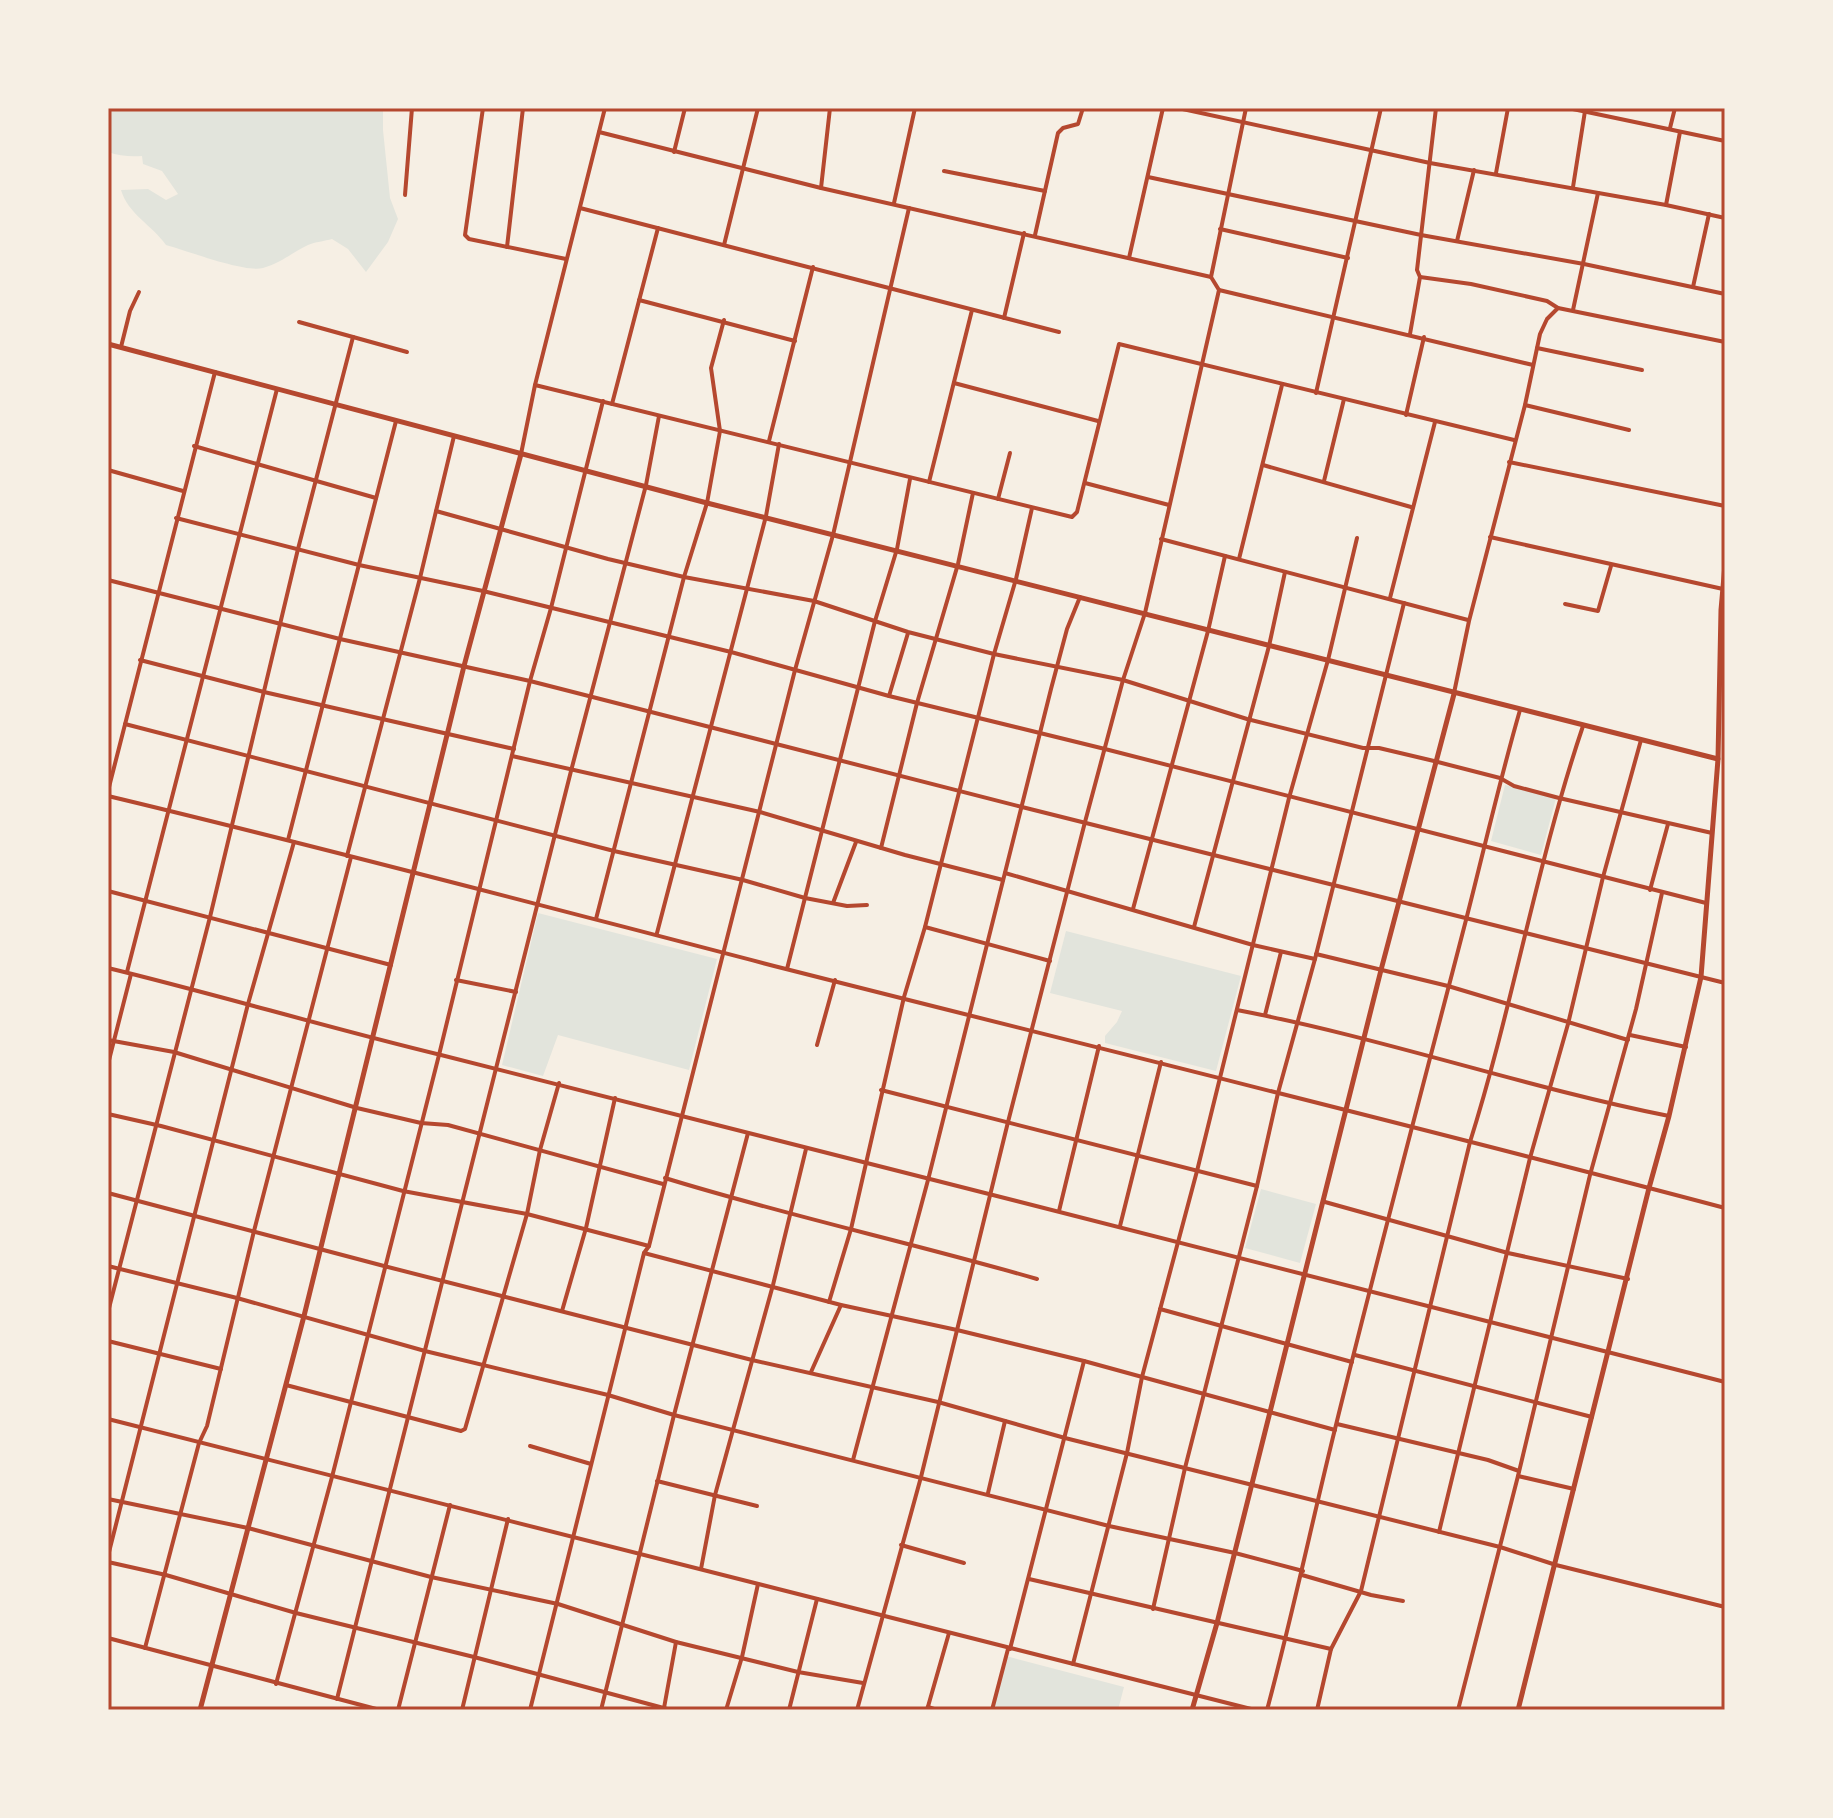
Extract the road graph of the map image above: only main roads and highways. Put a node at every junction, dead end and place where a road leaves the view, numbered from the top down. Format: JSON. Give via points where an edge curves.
{"nodes":[{"id":1,"x":108,"y":344,"type":"edge"},
{"id":2,"x":521,"y":454,"type":"junction"},
{"id":3,"x":1725,"y":565,"type":"edge"},
{"id":4,"x":1724,"y":589,"type":"edge"},
{"id":5,"x":1454,"y":694,"type":"junction"},
{"id":6,"x":1722,"y":760,"type":"edge"},
{"id":7,"x":200,"y":1710,"type":"edge"},
{"id":8,"x":1192,"y":1710,"type":"edge"},
{"id":9,"x":1518,"y":1710,"type":"edge"}],
"edges":[{"from":1,"to":2,"type":"main road"},
{"from":2,"to":5,"type":"main road"},
{"from":2,"to":7,"type":"main road"},
{"from":3,"to":4,"type":"main road"},
{"from":4,"to":6,"type":"main road"},
{"from":5,"to":6,"type":"main road"},
{"from":5,"to":8,"type":"main road"},
{"from":6,"to":9,"type":"main road","via":[[1701,977],[1686,1047]]}]}
